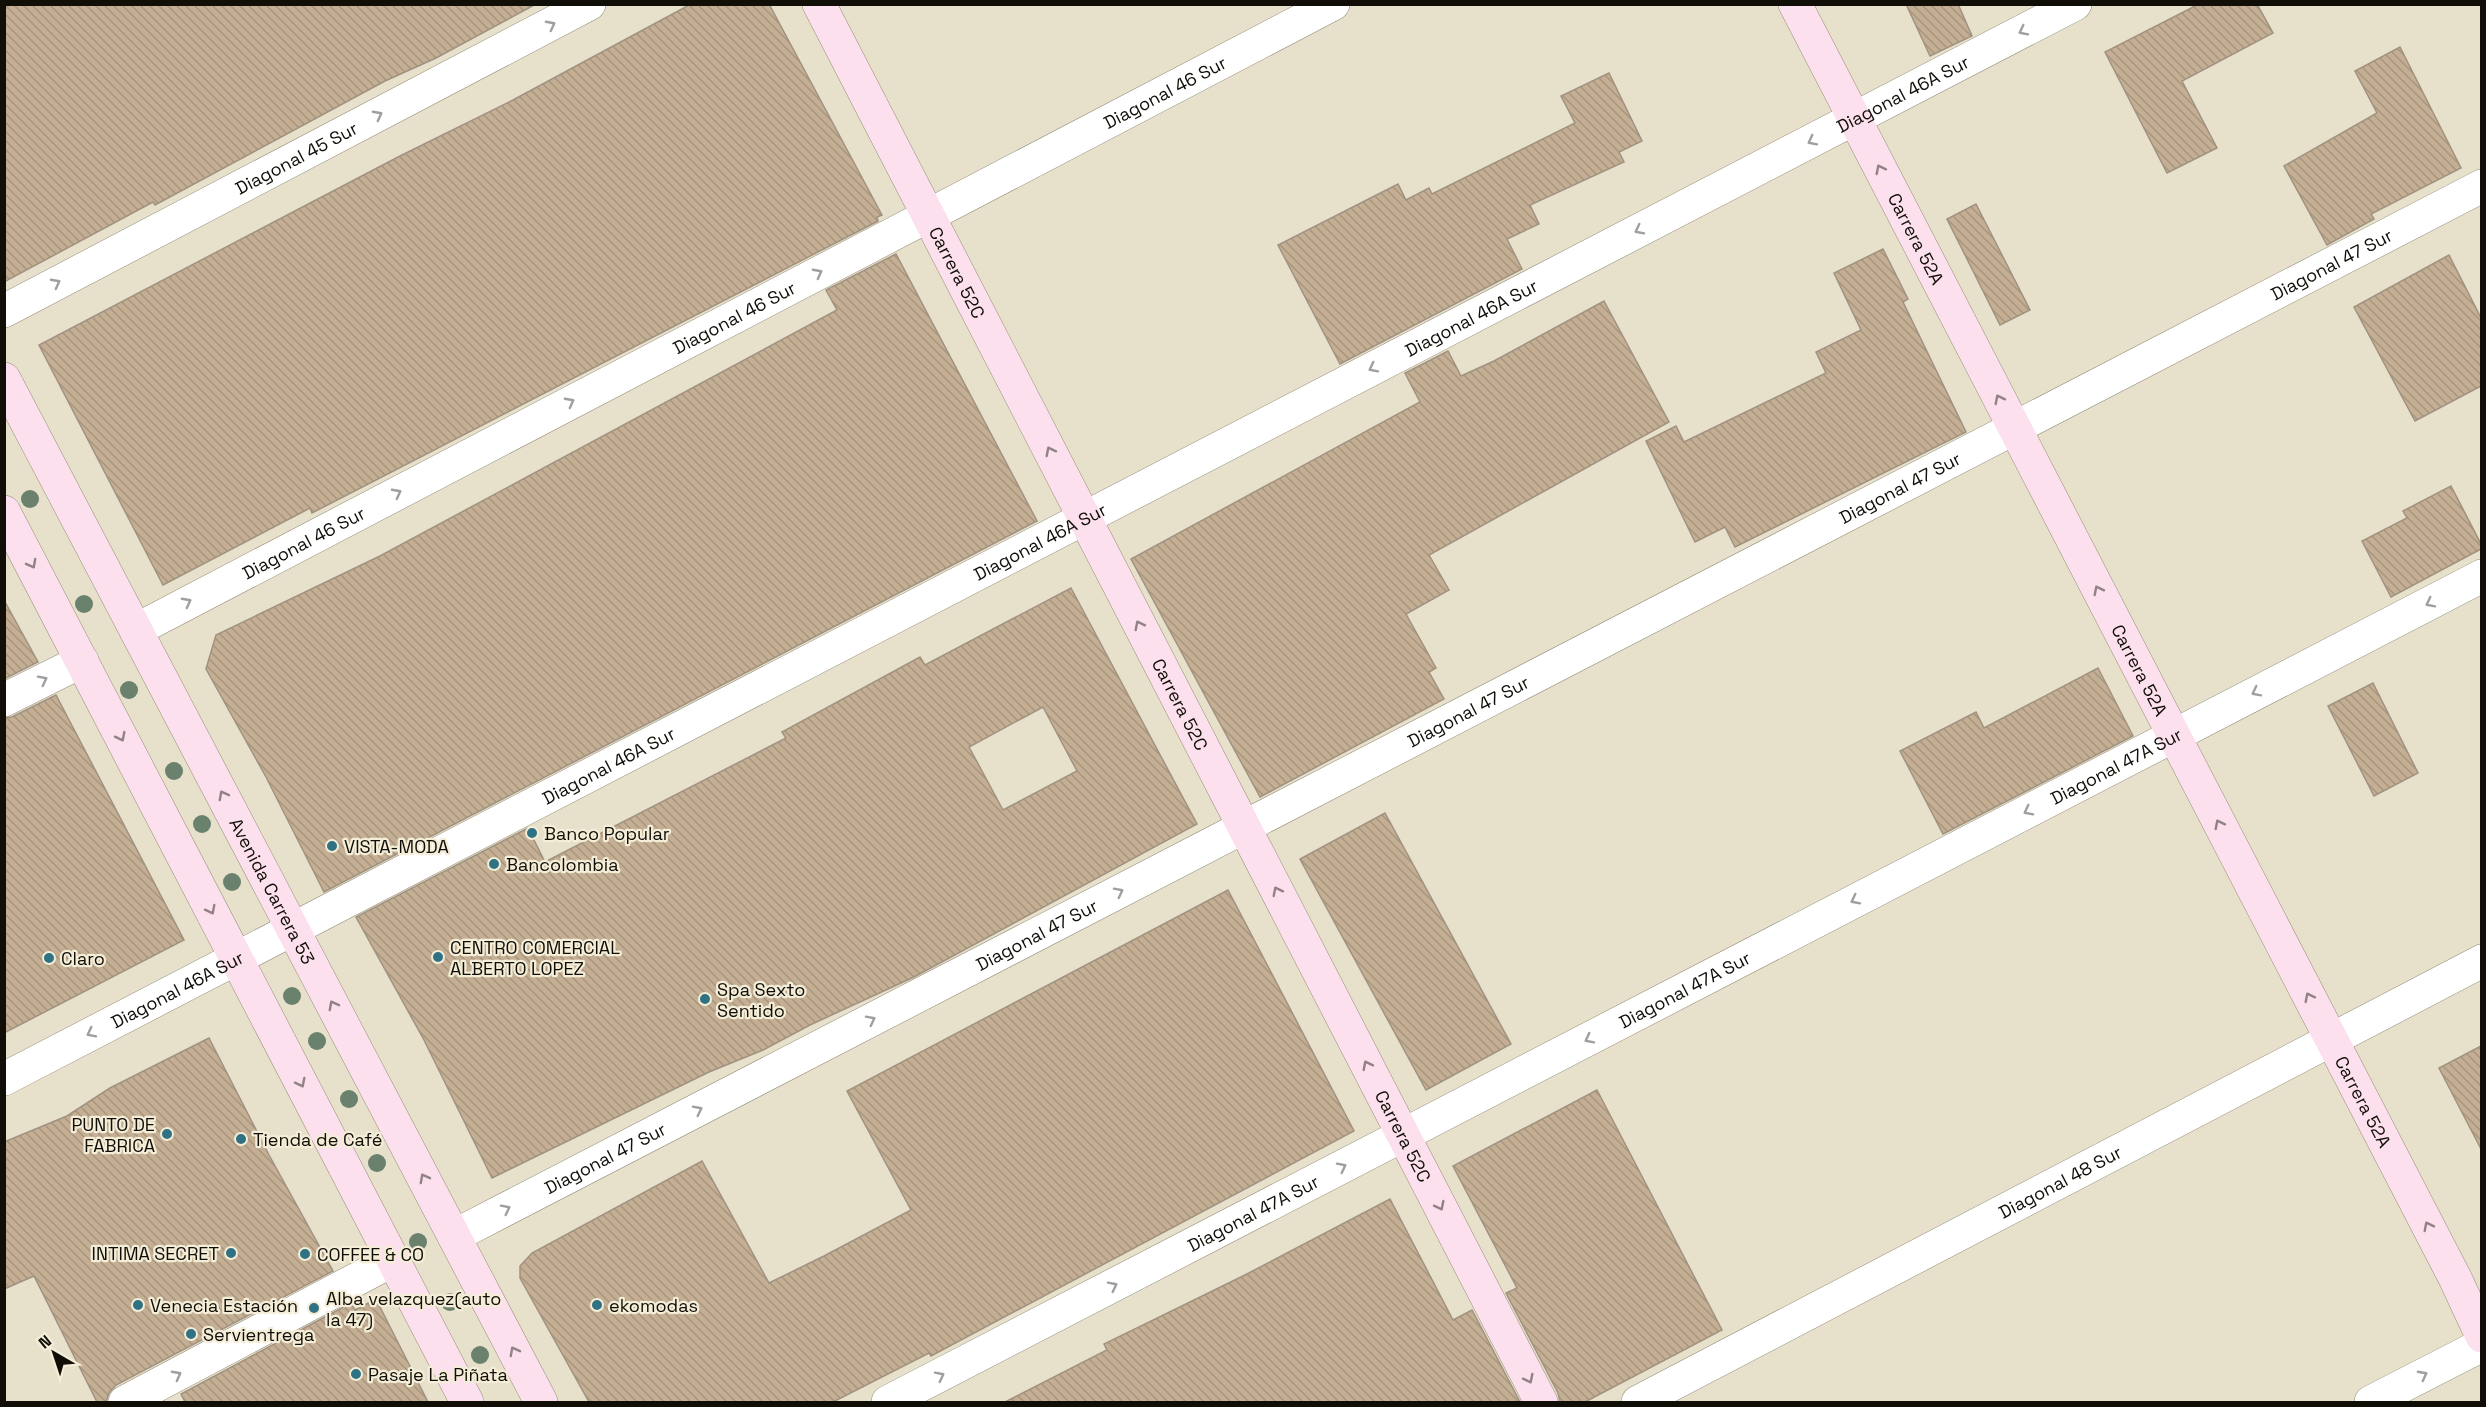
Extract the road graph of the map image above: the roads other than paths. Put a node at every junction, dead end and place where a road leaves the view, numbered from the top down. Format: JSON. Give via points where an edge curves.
{"nodes":[{"id":1,"x":589,"y":4,"type":"edge"},
{"id":2,"x":819,"y":4,"type":"edge"},
{"id":3,"x":1333,"y":4,"type":"edge"},
{"id":4,"x":1794,"y":4,"type":"edge"},
{"id":5,"x":2075,"y":4,"type":"edge"},
{"id":6,"x":1854,"y":119,"type":"junction"},
{"id":7,"x":2481,"y":186,"type":"edge"},
{"id":8,"x":928,"y":215,"type":"junction"},
{"id":9,"x":4,"y":311,"type":"edge"},
{"id":10,"x":4,"y":379,"type":"edge"},
{"id":11,"x":2014,"y":428,"type":"junction"},
{"id":12,"x":4,"y":512,"type":"edge"},
{"id":13,"x":1084,"y":518,"type":"junction"},
{"id":14,"x":2481,"y":576,"type":"edge"},
{"id":15,"x":136,"y":630,"type":"junction"},
{"id":16,"x":82,"y":661,"type":"junction"},
{"id":17,"x":4,"y":700,"type":"edge"},
{"id":18,"x":2174,"y":735,"type":"junction"},
{"id":19,"x":1244,"y":827,"type":"junction"},
{"id":20,"x":292,"y":929,"type":"junction"},
{"id":21,"x":236,"y":958,"type":"junction"},
{"id":22,"x":2481,"y":961,"type":"edge"},
{"id":23,"x":2331,"y":1040,"type":"junction"},
{"id":24,"x":4,"y":1078,"type":"edge"},
{"id":25,"x":1403,"y":1135,"type":"junction"},
{"id":26,"x":454,"y":1236,"type":"junction"},
{"id":27,"x":393,"y":1260,"type":"junction"},
{"id":28,"x":2481,"y":1336,"type":"edge"},
{"id":29,"x":2481,"y":1345,"type":"edge"},
{"id":30,"x":125,"y":1402,"type":"edge"},
{"id":31,"x":467,"y":1402,"type":"edge"},
{"id":32,"x":541,"y":1402,"type":"edge"},
{"id":33,"x":888,"y":1402,"type":"edge"},
{"id":34,"x":1541,"y":1402,"type":"edge"},
{"id":35,"x":1638,"y":1402,"type":"edge"},
{"id":36,"x":2371,"y":1402,"type":"edge"}],
"edges":[{"from":9,"to":1,"type":"street","name":"Diagonal 45 Sur","one_way":true},
{"from":2,"to":8,"type":"street","name":"Carrera 52C"},
{"from":3,"to":8,"type":"street","name":"Diagonal 46 Sur"},
{"from":4,"to":6,"type":"street","name":"Carrera 52A"},
{"from":5,"to":6,"type":"street","name":"Diagonal 46A Sur","one_way":true},
{"from":11,"to":6,"type":"street","name":"Carrera 52A","one_way":true},
{"from":6,"to":13,"type":"street","name":"Diagonal 46A Sur","one_way":true},
{"from":7,"to":11,"type":"street","name":"Diagonal 47 Sur"},
{"from":13,"to":8,"type":"street","name":"Carrera 52C","one_way":true},
{"from":15,"to":8,"type":"street","name":"Diagonal 46 Sur","one_way":true},
{"from":10,"to":15,"type":"street","name":"Avenida Carrera 53"},
{"from":18,"to":11,"type":"street","name":"Carrera 52A","one_way":true},
{"from":11,"to":19,"type":"street","name":"Diagonal 47 Sur"},
{"from":12,"to":16,"type":"street","one_way":true},
{"from":19,"to":13,"type":"street","name":"Carrera 52C","one_way":true},
{"from":13,"to":20,"type":"street","name":"Diagonal 46A Sur"},
{"from":14,"to":18,"type":"street","name":"Diagonal 47A Sur","one_way":true},
{"from":20,"to":15,"type":"street","name":"Avenida Carrera 53","one_way":true},
{"from":17,"to":16,"type":"street","one_way":true},
{"from":16,"to":21,"type":"street","one_way":true},
{"from":23,"to":18,"type":"street","name":"Carrera 52A","one_way":true},
{"from":18,"to":25,"type":"street","name":"Diagonal 47A Sur","one_way":true},
{"from":25,"to":19,"type":"street","name":"Carrera 52C","one_way":true},
{"from":26,"to":19,"type":"street","name":"Diagonal 47 Sur","one_way":true},
{"from":20,"to":21,"type":"street","name":"Diagonal 46A Sur"},
{"from":26,"to":20,"type":"street","name":"Avenida Carrera 53","one_way":true},
{"from":21,"to":24,"type":"street","name":"Diagonal 46A Sur","one_way":true},
{"from":21,"to":27,"type":"street","one_way":true},
{"from":22,"to":23,"type":"street","name":"Diagonal 48 Sur"},
{"from":28,"to":23,"type":"street","name":"Carrera 52A","one_way":true},
{"from":23,"to":35,"type":"street","name":"Diagonal 48 Sur"},
{"from":33,"to":25,"type":"street","name":"Diagonal 47A Sur","one_way":true},
{"from":25,"to":34,"type":"street","name":"Carrera 52C","one_way":true},
{"from":32,"to":26,"type":"street","name":"Avenida Carrera 53","one_way":true},
{"from":30,"to":27,"type":"street","one_way":true},
{"from":27,"to":31,"type":"street"},
{"from":36,"to":29,"type":"street","one_way":true}]}
